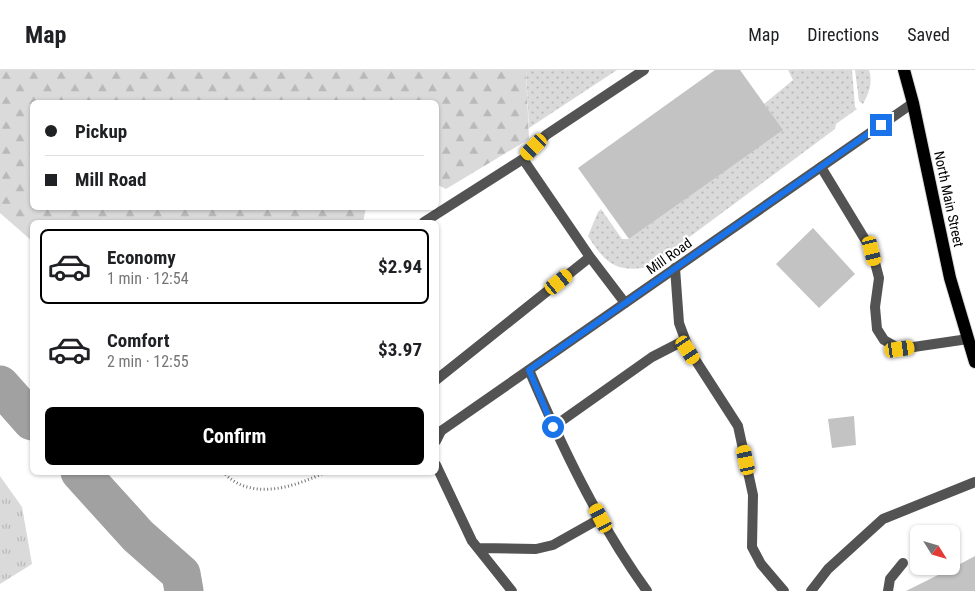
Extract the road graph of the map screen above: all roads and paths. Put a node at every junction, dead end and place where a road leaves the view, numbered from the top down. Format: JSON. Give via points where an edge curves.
{"nodes":[{"id":1,"x":644,"y":70,"type":"edge"},
{"id":2,"x":904,"y":70,"type":"edge"},
{"id":3,"x":913,"y":103,"type":"junction"},
{"id":4,"x":523,"y":159,"type":"junction"},
{"id":5,"x":821,"y":167,"type":"junction"},
{"id":6,"x":427,"y":220,"type":"edge"},
{"id":7,"x":590,"y":257,"type":"junction"},
{"id":8,"x":675,"y":268,"type":"junction"},
{"id":9,"x":625,"y":303,"type":"junction"},
{"id":10,"x":685,"y":340,"type":"junction"},
{"id":11,"x":968,"y":340,"type":"junction"},
{"id":12,"x":975,"y":362,"type":"edge"},
{"id":13,"x":529,"y":370,"type":"junction"},
{"id":14,"x":439,"y":378,"type":"edge"},
{"id":15,"x":553,"y":427,"type":"junction"},
{"id":16,"x":439,"y":435,"type":"edge"},
{"id":17,"x":439,"y":471,"type":"edge"},
{"id":18,"x":227,"y":475,"type":"edge"},
{"id":19,"x":319,"y":475,"type":"edge"},
{"id":20,"x":975,"y":482,"type":"edge"},
{"id":21,"x":601,"y":518,"type":"junction"},
{"id":22,"x":478,"y":548,"type":"junction"},
{"id":23,"x":904,"y":563,"type":"dead end"},
{"id":24,"x":512,"y":591,"type":"edge"},
{"id":25,"x":647,"y":591,"type":"edge"},
{"id":26,"x":784,"y":591,"type":"edge"},
{"id":27,"x":811,"y":591,"type":"edge"},
{"id":28,"x":888,"y":591,"type":"edge"}],
"edges":[{"from":1,"to":4,"type":"street","via":[[546,136]]},
{"from":2,"to":3,"type":"main road","name":"North Main Street"},
{"from":3,"to":5,"type":"street","name":"Mill Road"},
{"from":3,"to":11,"type":"main road","name":"North Main Street","via":[[950,278]]},
{"from":4,"to":6,"type":"street"},
{"from":4,"to":7,"type":"street"},
{"from":5,"to":8,"type":"street","name":"Mill Road"},
{"from":5,"to":11,"type":"street","via":[[872,251],[879,278],[875,307],[877,329],[884,340],[900,349]]},
{"from":7,"to":9,"type":"street"},
{"from":7,"to":14,"type":"street"},
{"from":8,"to":9,"type":"street","name":"Mill Road"},
{"from":8,"to":10,"type":"street","via":[[679,323]]},
{"from":9,"to":13,"type":"street","name":"Mill Road"},
{"from":10,"to":15,"type":"street","via":[[652,357]]},
{"from":10,"to":26,"type":"street","via":[[688,350],[738,426],[753,495],[752,547],[761,564]]},
{"from":11,"to":12,"type":"main road","name":"North Main Street"},
{"from":13,"to":15,"type":"street"},
{"from":13,"to":16,"type":"street","name":"Mill Road"},
{"from":15,"to":21,"type":"street"},
{"from":17,"to":22,"type":"street"},
{"from":18,"to":19,"type":"path","via":[[245,488],[269,489],[293,487]]},
{"from":20,"to":27,"type":"street","via":[[884,519],[828,569]]},
{"from":21,"to":22,"type":"street","via":[[553,545],[536,549]]},
{"from":21,"to":25,"type":"street","via":[[620,554]]},
{"from":22,"to":24,"type":"street"},
{"from":23,"to":28,"type":"street","via":[[890,579]]}]}
